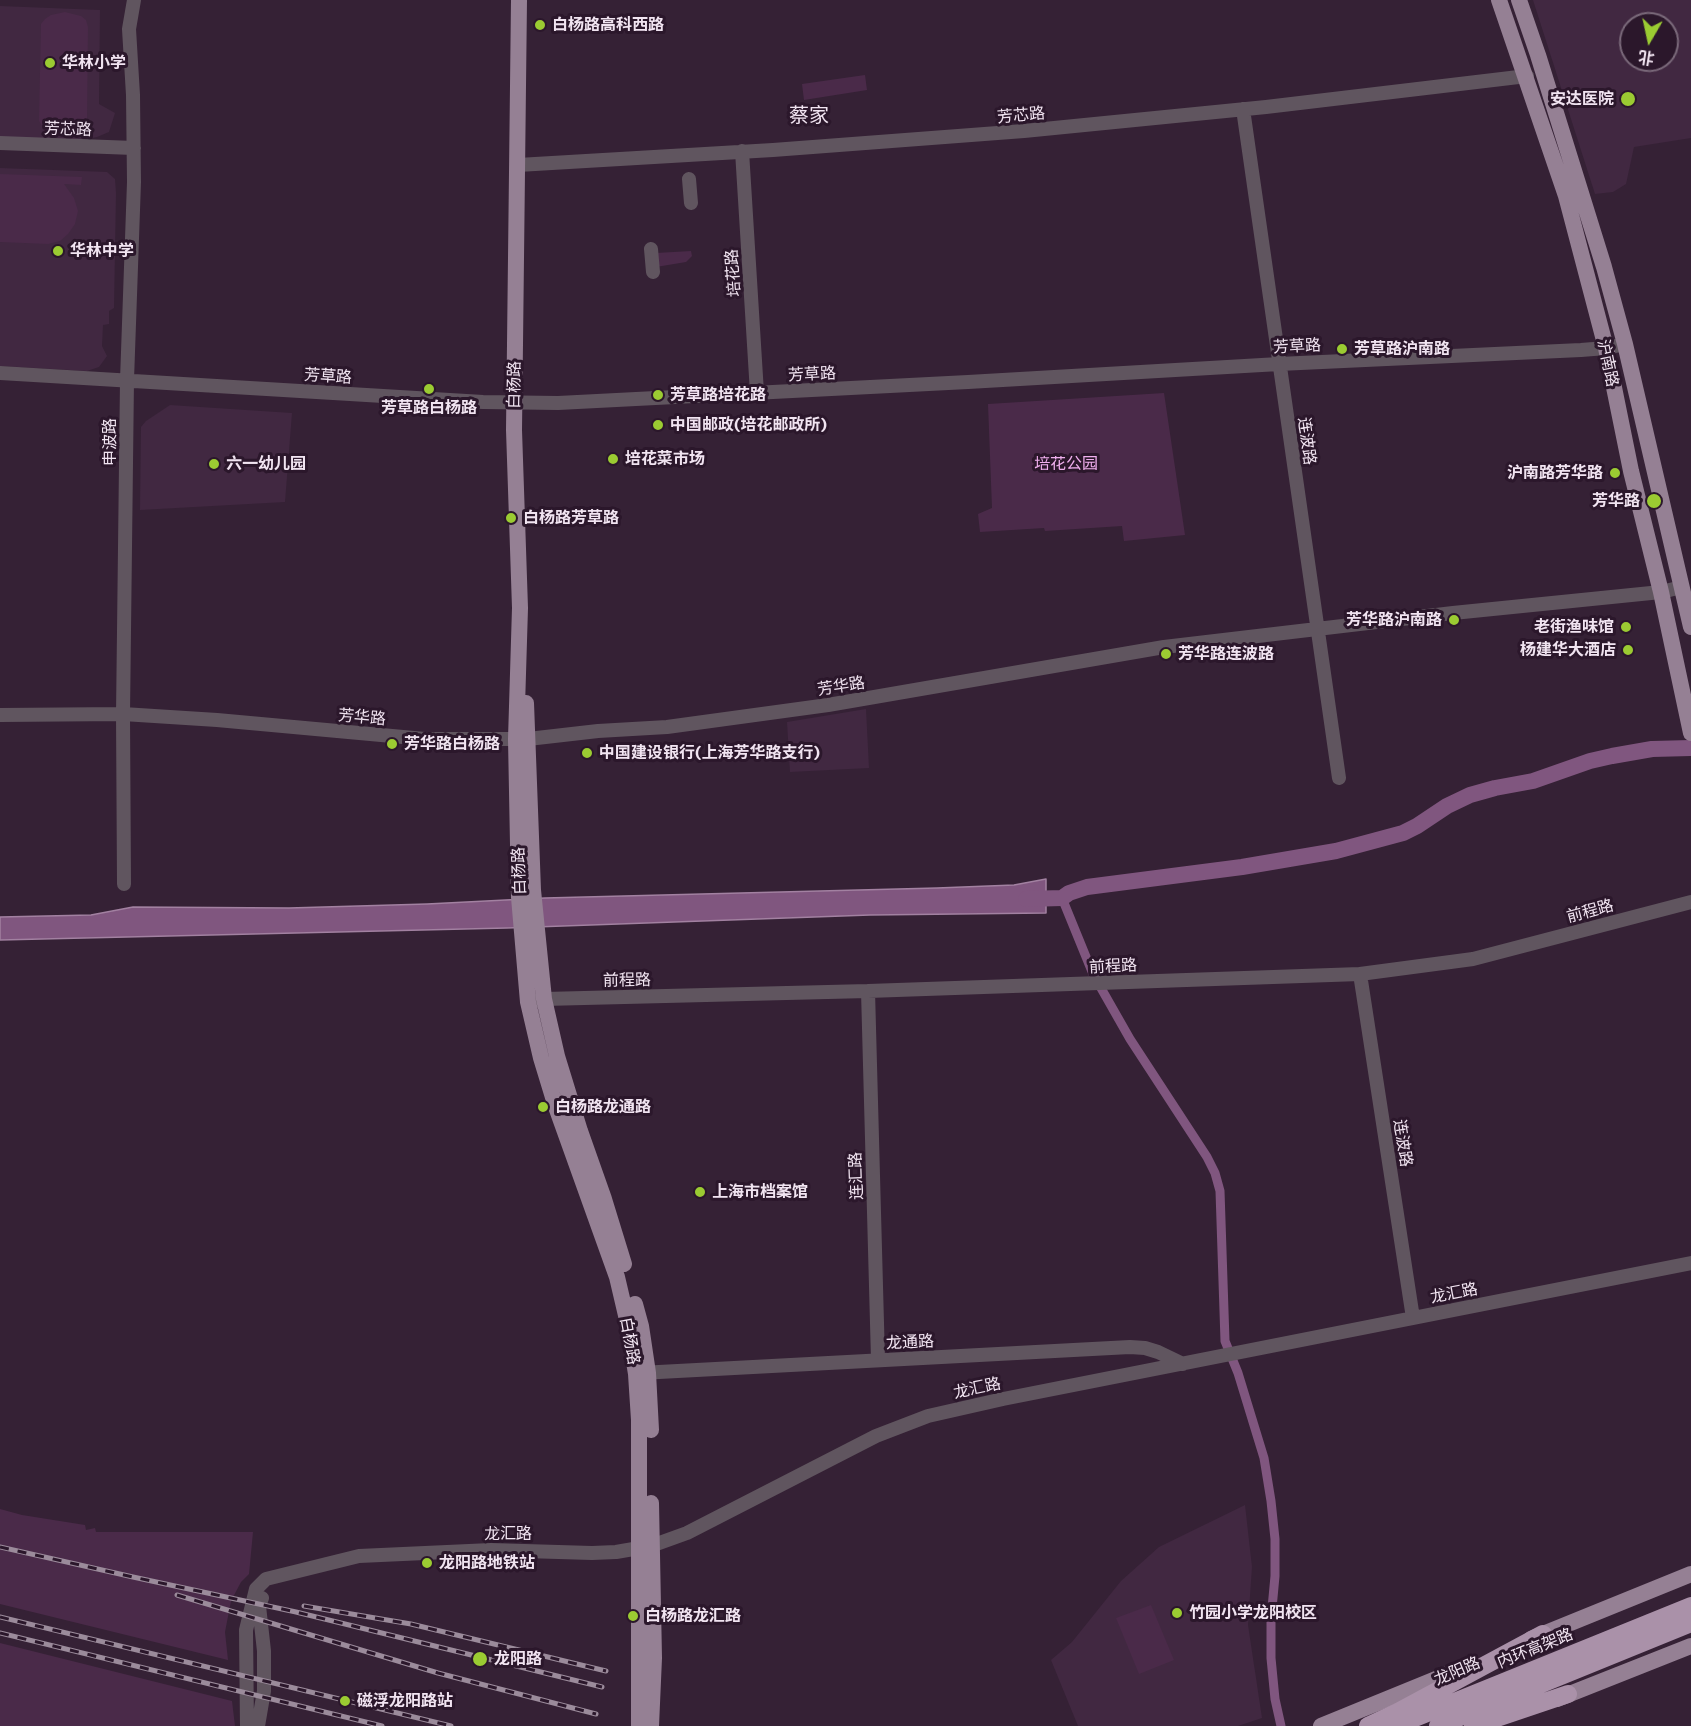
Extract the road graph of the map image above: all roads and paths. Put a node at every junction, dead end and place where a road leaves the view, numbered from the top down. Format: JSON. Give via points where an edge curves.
{"nodes":[{"id":1,"x":134,"y":0,"type":"edge"},
{"id":2,"x":519,"y":0,"type":"edge"},
{"id":3,"x":530,"y":0,"type":"edge"},
{"id":4,"x":1499,"y":0,"type":"edge"},
{"id":5,"x":1519,"y":0,"type":"edge"},
{"id":6,"x":1527,"y":76,"type":"junction"},
{"id":7,"x":1243,"y":109,"type":"junction"},
{"id":8,"x":0,"y":143,"type":"edge"},
{"id":9,"x":134,"y":148,"type":"junction"},
{"id":10,"x":742,"y":152,"type":"junction"},
{"id":11,"x":523,"y":164,"type":"junction"},
{"id":12,"x":689,"y":179,"type":"dead end"},
{"id":13,"x":692,"y":203,"type":"dead end"},
{"id":14,"x":651,"y":249,"type":"dead end"},
{"id":15,"x":653,"y":272,"type":"dead end"},
{"id":16,"x":1625,"y":344,"type":"junction"},
{"id":17,"x":1606,"y":348,"type":"junction"},
{"id":18,"x":1279,"y":364,"type":"junction"},
{"id":19,"x":0,"y":373,"type":"edge"},
{"id":20,"x":127,"y":380,"type":"junction"},
{"id":21,"x":757,"y":393,"type":"junction"},
{"id":22,"x":520,"y":403,"type":"junction"},
{"id":23,"x":1682,"y":587,"type":"junction"},
{"id":24,"x":1661,"y":592,"type":"junction"},
{"id":25,"x":1691,"y":627,"type":"edge"},
{"id":26,"x":1317,"y":628,"type":"junction"},
{"id":27,"x":123,"y":714,"type":"junction"},
{"id":28,"x":0,"y":715,"type":"edge"},
{"id":29,"x":1691,"y":733,"type":"edge"},
{"id":30,"x":522,"y":739,"type":"junction"},
{"id":31,"x":1339,"y":778,"type":"dead end"},
{"id":32,"x":124,"y":884,"type":"dead end"},
{"id":33,"x":1691,"y":902,"type":"edge"},
{"id":34,"x":1360,"y":974,"type":"junction"},
{"id":35,"x":868,"y":991,"type":"junction"},
{"id":36,"x":536,"y":1000,"type":"junction"},
{"id":37,"x":1691,"y":1263,"type":"edge"},
{"id":38,"x":1413,"y":1318,"type":"junction"},
{"id":39,"x":878,"y":1360,"type":"junction"},
{"id":40,"x":1183,"y":1364,"type":"junction"},
{"id":41,"x":642,"y":1373,"type":"junction"},
{"id":42,"x":645,"y":1547,"type":"junction"},
{"id":43,"x":289,"y":1573,"type":"junction"},
{"id":44,"x":1691,"y":1574,"type":"edge"},
{"id":45,"x":1691,"y":1606,"type":"edge"},
{"id":46,"x":1691,"y":1623,"type":"edge"},
{"id":47,"x":1543,"y":1634,"type":"junction"},
{"id":48,"x":1691,"y":1646,"type":"edge"},
{"id":49,"x":1586,"y":1657,"type":"junction"},
{"id":50,"x":1568,"y":1694,"type":"junction"},
{"id":51,"x":247,"y":1726,"type":"edge"},
{"id":52,"x":258,"y":1726,"type":"edge"},
{"id":53,"x":639,"y":1726,"type":"edge"},
{"id":54,"x":651,"y":1726,"type":"edge"},
{"id":55,"x":1322,"y":1726,"type":"edge"},
{"id":56,"x":1368,"y":1726,"type":"edge"},
{"id":57,"x":1395,"y":1726,"type":"edge"},
{"id":58,"x":1438,"y":1726,"type":"edge"},
{"id":59,"x":1473,"y":1726,"type":"edge"},
{"id":60,"x":1499,"y":1726,"type":"edge"}],
"edges":[{"from":1,"to":9,"type":"street","name":"申波路","via":[[129,29]]},
{"from":2,"to":11,"type":"main road","name":"白杨路"},
{"from":3,"to":11,"type":"main road","name":"白杨路"},
{"from":4,"to":6,"type":"main road","name":"沪南路"},
{"from":5,"to":16,"type":"main road","name":"沪南路"},
{"from":6,"to":7,"type":"street","name":"芳芯路"},
{"from":6,"to":17,"type":"main road","name":"沪南路","via":[[1566,196]]},
{"from":7,"to":10,"type":"street","name":"芳芯路","via":[[988,134]]},
{"from":7,"to":18,"type":"street","name":"连波路"},
{"from":8,"to":9,"type":"street","name":"芳芯路"},
{"from":9,"to":20,"type":"street","name":"申波路"},
{"from":10,"to":11,"type":"street","name":"芳芯路"},
{"from":10,"to":21,"type":"street","name":"培花路"},
{"from":11,"to":22,"type":"main road","name":"白杨路"},
{"from":12,"to":13,"type":"street"},
{"from":14,"to":15,"type":"street"},
{"from":16,"to":17,"type":"street","name":"芳草路"},
{"from":16,"to":23,"type":"main road","name":"沪南路"},
{"from":17,"to":18,"type":"street","name":"芳草路"},
{"from":17,"to":24,"type":"main road","name":"沪南路"},
{"from":18,"to":21,"type":"street","name":"芳草路"},
{"from":18,"to":26,"type":"street","name":"连波路"},
{"from":19,"to":20,"type":"street","name":"芳草路"},
{"from":20,"to":22,"type":"street","name":"芳草路"},
{"from":20,"to":27,"type":"street","name":"申波路"},
{"from":21,"to":22,"type":"street","name":"芳草路"},
{"from":22,"to":30,"type":"main road","name":"白杨路","via":[[526,697]]},
{"from":23,"to":24,"type":"street","name":"芳华路"},
{"from":23,"to":25,"type":"main road","name":"沪南路"},
{"from":24,"to":26,"type":"street","name":"芳华路"},
{"from":24,"to":29,"type":"main road","name":"沪南路"},
{"from":26,"to":30,"type":"street","name":"芳华路","via":[[1164,647],[828,705],[667,727]]},
{"from":26,"to":31,"type":"street","name":"连波路"},
{"from":27,"to":28,"type":"street","name":"芳华路"},
{"from":27,"to":30,"type":"street","name":"芳华路","via":[[425,740]]},
{"from":27,"to":32,"type":"street","name":"申波路"},
{"from":30,"to":36,"type":"main road","name":"白杨路","via":[[527,896]]},
{"from":33,"to":34,"type":"street","name":"前程路","via":[[1473,959]]},
{"from":34,"to":35,"type":"street","name":"前程路"},
{"from":34,"to":38,"type":"street","name":"连波路"},
{"from":35,"to":36,"type":"street","name":"前程路"},
{"from":35,"to":39,"type":"street","name":"连汇路"},
{"from":36,"to":41,"type":"main road","name":"白杨路","via":[[541,1058],[616,1276]]},
{"from":37,"to":38,"type":"street","name":"龙汇路"},
{"from":38,"to":40,"type":"street","name":"龙汇路"},
{"from":39,"to":40,"type":"street","name":"龙通路","via":[[1130,1347],[1158,1352]]},
{"from":39,"to":41,"type":"street","name":"龙通路"},
{"from":40,"to":42,"type":"street","name":"龙汇路","via":[[965,1407],[914,1421],[876,1436],[687,1533]]},
{"from":41,"to":42,"type":"main road","name":"白杨路","via":[[639,1420]]},
{"from":42,"to":43,"type":"street","name":"龙汇路","via":[[592,1553],[491,1550],[359,1556]]},
{"from":42,"to":53,"type":"main road","name":"白杨路"},
{"from":42,"to":54,"type":"main road","name":"白杨路","via":[[654,1658]]},
{"from":43,"to":51,"type":"street","name":"龙汇路","via":[[266,1579],[256,1589],[246,1630]]},
{"from":43,"to":52,"type":"street","name":"龙汇路","via":[[264,1592],[259,1606],[264,1691]]},
{"from":44,"to":47,"type":"main road","name":"龙阳路"},
{"from":45,"to":49,"type":"highway","name":"内环高架路"},
{"from":46,"to":49,"type":"highway","name":"内环高架路"},
{"from":47,"to":55,"type":"main road","name":"龙阳路"},
{"from":47,"to":56,"type":"highway"},
{"from":48,"to":50,"type":"main road"},
{"from":49,"to":57,"type":"highway","name":"内环高架路"},
{"from":49,"to":58,"type":"highway","name":"内环高架路"},
{"from":50,"to":59,"type":"highway"},
{"from":50,"to":60,"type":"main road"}]}
